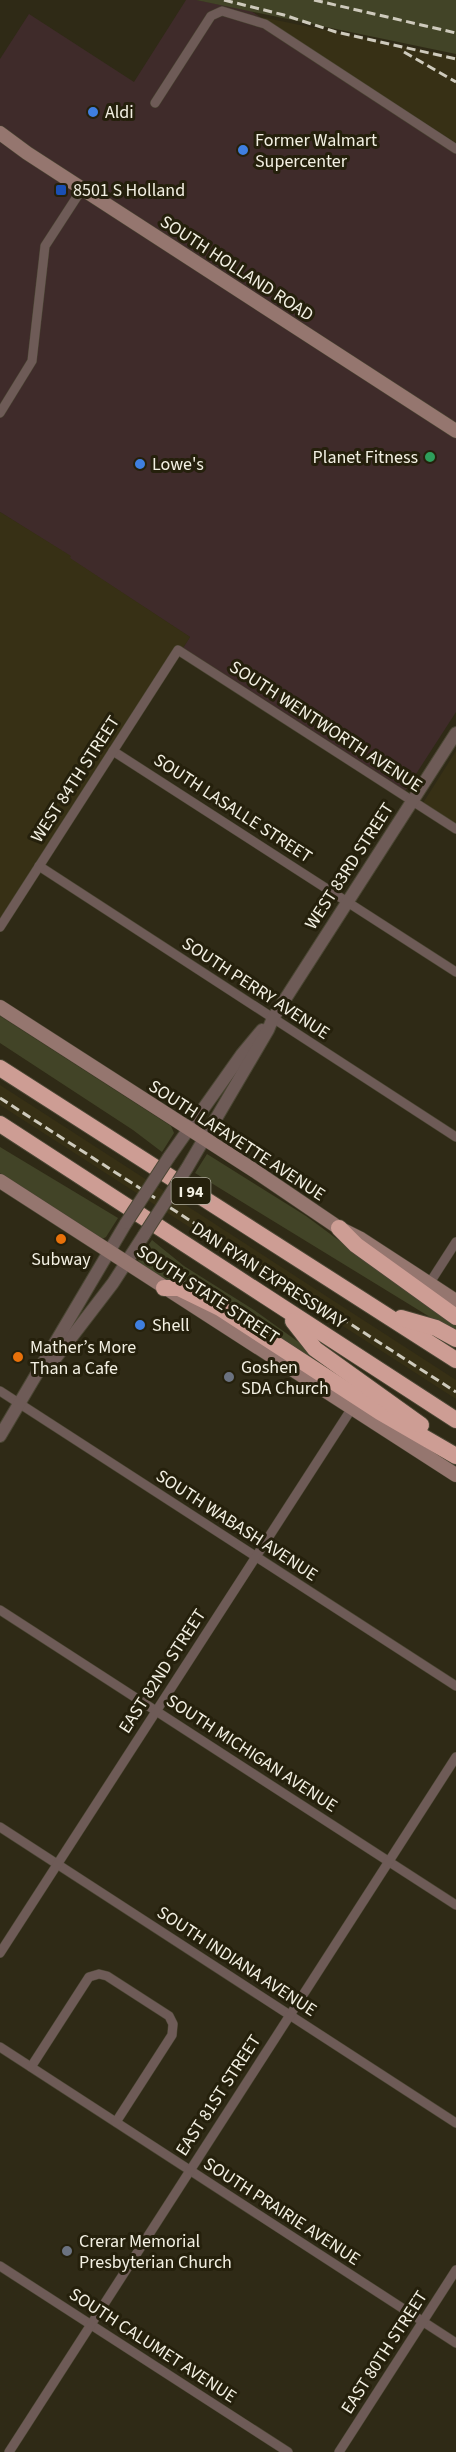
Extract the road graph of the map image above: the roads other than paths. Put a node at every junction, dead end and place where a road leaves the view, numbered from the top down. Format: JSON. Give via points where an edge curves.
{"nodes":[{"id":1,"x":155,"y":103,"type":"dead end"},
{"id":2,"x":0,"y":133,"type":"edge"},
{"id":3,"x":456,"y":149,"type":"edge"},
{"id":4,"x":82,"y":189,"type":"junction"},
{"id":5,"x":0,"y":413,"type":"edge"},
{"id":6,"x":456,"y":431,"type":"edge"},
{"id":7,"x":178,"y":650,"type":"joint"},
{"id":8,"x":456,"y":733,"type":"edge"},
{"id":9,"x":113,"y":751,"type":"junction"},
{"id":10,"x":412,"y":801,"type":"junction"},
{"id":11,"x":456,"y":829,"type":"edge"},
{"id":12,"x":39,"y":867,"type":"junction"},
{"id":13,"x":347,"y":902,"type":"junction"},
{"id":14,"x":0,"y":927,"type":"edge"},
{"id":15,"x":456,"y":972,"type":"edge"},
{"id":16,"x":0,"y":1007,"type":"edge"},
{"id":17,"x":273,"y":1018,"type":"junction"},
{"id":18,"x":0,"y":1068,"type":"edge"},
{"id":19,"x":0,"y":1124,"type":"edge"},
{"id":20,"x":189,"y":1128,"type":"junction"},
{"id":21,"x":456,"y":1137,"type":"edge"},
{"id":22,"x":206,"y":1139,"type":"junction"},
{"id":23,"x":0,"y":1182,"type":"edge"},
{"id":24,"x":339,"y":1228,"type":"junction"},
{"id":25,"x":456,"y":1242,"type":"edge"},
{"id":26,"x":109,"y":1252,"type":"junction"},
{"id":27,"x":126,"y":1263,"type":"junction"},
{"id":28,"x":429,"y":1284,"type":"junction"},
{"id":29,"x":164,"y":1288,"type":"junction"},
{"id":30,"x":456,"y":1301,"type":"edge"},
{"id":31,"x":285,"y":1311,"type":"junction"},
{"id":32,"x":382,"y":1313,"type":"junction"},
{"id":33,"x":456,"y":1317,"type":"edge"},
{"id":34,"x":456,"y":1340,"type":"edge"},
{"id":35,"x":456,"y":1360,"type":"edge"},
{"id":36,"x":0,"y":1391,"type":"edge"},
{"id":37,"x":20,"y":1404,"type":"junction"},
{"id":38,"x":352,"y":1408,"type":"junction"},
{"id":39,"x":456,"y":1420,"type":"edge"},
{"id":40,"x":0,"y":1436,"type":"edge"},
{"id":41,"x":456,"y":1450,"type":"edge"},
{"id":42,"x":456,"y":1455,"type":"edge"},
{"id":43,"x":456,"y":1475,"type":"edge"},
{"id":44,"x":255,"y":1557,"type":"junction"},
{"id":45,"x":0,"y":1610,"type":"edge"},
{"id":46,"x":456,"y":1686,"type":"edge"},
{"id":47,"x":156,"y":1711,"type":"junction"},
{"id":48,"x":456,"y":1757,"type":"edge"},
{"id":49,"x":0,"y":1827,"type":"edge"},
{"id":50,"x":389,"y":1862,"type":"junction"},
{"id":51,"x":57,"y":1864,"type":"junction"},
{"id":52,"x":456,"y":1905,"type":"edge"},
{"id":53,"x":0,"y":1953,"type":"edge"},
{"id":54,"x":289,"y":2015,"type":"junction"},
{"id":55,"x":0,"y":2047,"type":"edge"},
{"id":56,"x":31,"y":2067,"type":"junction"},
{"id":57,"x":116,"y":2122,"type":"junction"},
{"id":58,"x":456,"y":2123,"type":"edge"},
{"id":59,"x":190,"y":2171,"type":"junction"},
{"id":60,"x":0,"y":2266,"type":"edge"},
{"id":61,"x":456,"y":2270,"type":"edge"},
{"id":62,"x":423,"y":2322,"type":"junction"},
{"id":63,"x":90,"y":2325,"type":"junction"},
{"id":64,"x":456,"y":2343,"type":"edge"},
{"id":65,"x":9,"y":2452,"type":"edge"},
{"id":66,"x":288,"y":2452,"type":"edge"},
{"id":67,"x":339,"y":2452,"type":"edge"}],
"edges":[{"from":1,"to":3,"type":"street","via":[[211,16],[222,11],[265,24]]},
{"from":2,"to":4,"type":"main road","name":"SOUTH HOLLAND ROAD"},
{"from":4,"to":5,"type":"street","via":[[45,246],[32,361]]},
{"from":4,"to":6,"type":"main road","name":"SOUTH HOLLAND ROAD"},
{"from":7,"to":9,"type":"street","name":"WEST 84TH STREET"},
{"from":7,"to":10,"type":"street","name":"SOUTH WENTWORTH AVENUE"},
{"from":8,"to":10,"type":"street","name":"WEST 83RD STREET"},
{"from":9,"to":12,"type":"street","name":"WEST 84TH STREET"},
{"from":9,"to":13,"type":"street","name":"SOUTH LASALLE STREET"},
{"from":10,"to":11,"type":"street","name":"SOUTH WENTWORTH AVENUE"},
{"from":10,"to":13,"type":"street","name":"WEST 83RD STREET"},
{"from":12,"to":14,"type":"street","name":"WEST 84TH STREET"},
{"from":12,"to":17,"type":"street","name":"SOUTH PERRY AVENUE"},
{"from":13,"to":15,"type":"street","name":"SOUTH LASALLE STREET"},
{"from":13,"to":17,"type":"street","name":"WEST 83RD STREET"},
{"from":16,"to":20,"type":"main road","name":"SOUTH LAFAYETTE AVENUE"},
{"from":17,"to":20,"type":"street","name":"WEST 83RD STREET"},
{"from":17,"to":21,"type":"street","name":"SOUTH PERRY AVENUE"},
{"from":17,"to":22,"type":"street","name":"WEST 83RD STREET"},
{"from":18,"to":32,"type":"highway","name":"DAN RYAN EXPRESSWAY","number":"I 94"},
{"from":19,"to":31,"type":"highway","name":"DAN RYAN EXPRESSWAY","number":"I 94"},
{"from":20,"to":22,"type":"main road","name":"SOUTH LAFAYETTE AVENUE"},
{"from":20,"to":26,"type":"street","name":"WEST 83RD STREET","bridge":true},
{"from":22,"to":24,"type":"main road","name":"SOUTH LAFAYETTE AVENUE"},
{"from":22,"to":27,"type":"street","name":"WEST 83RD STREET","bridge":true},
{"from":23,"to":26,"type":"main road","name":"SOUTH STATE STREET"},
{"from":24,"to":28,"type":"main road","name":"SOUTH LAFAYETTE AVENUE"},
{"from":24,"to":33,"type":"highway","via":[[364,1252]]},
{"from":25,"to":28,"type":"street"},
{"from":26,"to":27,"type":"main road","name":"SOUTH STATE STREET"},
{"from":26,"to":37,"type":"street","name":"WEST 83RD STREET"},
{"from":27,"to":29,"type":"main road","name":"SOUTH STATE STREET"},
{"from":27,"to":37,"type":"street","name":"WEST 83RD STREET"},
{"from":28,"to":30,"type":"main road","name":"SOUTH LAFAYETTE AVENUE"},
{"from":29,"to":38,"type":"main road","name":"SOUTH STATE STREET"},
{"from":29,"to":42,"type":"highway","via":[[179,1288],[220,1308],[380,1412]]},
{"from":31,"to":39,"type":"highway","name":"DAN RYAN EXPRESSWAY","number":"I 94"},
{"from":31,"to":41,"type":"highway","via":[[315,1349]]},
{"from":32,"to":34,"type":"highway","via":[[436,1328]]},
{"from":32,"to":35,"type":"highway","name":"DAN RYAN EXPRESSWAY","number":"I 94"},
{"from":36,"to":37,"type":"street","name":"SOUTH WABASH AVENUE"},
{"from":37,"to":40,"type":"street"},
{"from":37,"to":44,"type":"street","name":"SOUTH WABASH AVENUE"},
{"from":38,"to":43,"type":"main road","name":"SOUTH STATE STREET"},
{"from":38,"to":44,"type":"street","name":"EAST 82ND STREET"},
{"from":44,"to":46,"type":"street","name":"SOUTH WABASH AVENUE"},
{"from":44,"to":47,"type":"street","name":"EAST 82ND STREET"},
{"from":45,"to":47,"type":"street","name":"SOUTH MICHIGAN AVENUE"},
{"from":47,"to":50,"type":"street","name":"SOUTH MICHIGAN AVENUE"},
{"from":47,"to":51,"type":"street","name":"EAST 82ND STREET"},
{"from":48,"to":50,"type":"street","name":"EAST 81ST STREET"},
{"from":49,"to":51,"type":"street","name":"SOUTH INDIANA AVENUE"},
{"from":50,"to":52,"type":"street","name":"SOUTH MICHIGAN AVENUE"},
{"from":50,"to":54,"type":"street","name":"EAST 81ST STREET"},
{"from":51,"to":53,"type":"street","name":"EAST 82ND STREET"},
{"from":51,"to":54,"type":"street","name":"SOUTH INDIANA AVENUE"},
{"from":54,"to":58,"type":"street","name":"SOUTH INDIANA AVENUE"},
{"from":54,"to":59,"type":"street","name":"EAST 81ST STREET"},
{"from":55,"to":56,"type":"street","name":"SOUTH PRAIRIE AVENUE"},
{"from":56,"to":57,"type":"street","name":"SOUTH PRAIRIE AVENUE"},
{"from":56,"to":57,"type":"street","via":[[92,1975],[107,1976],[169,2016],[172,2035]]},
{"from":57,"to":59,"type":"street","name":"SOUTH PRAIRIE AVENUE"},
{"from":59,"to":62,"type":"street","name":"SOUTH PRAIRIE AVENUE"},
{"from":59,"to":63,"type":"street","name":"EAST 81ST STREET"},
{"from":60,"to":63,"type":"street","name":"SOUTH CALUMET AVENUE"},
{"from":61,"to":62,"type":"street","name":"EAST 80TH STREET"},
{"from":62,"to":64,"type":"street","name":"SOUTH PRAIRIE AVENUE"},
{"from":62,"to":67,"type":"street","name":"EAST 80TH STREET"},
{"from":63,"to":65,"type":"street","name":"EAST 81ST STREET"},
{"from":63,"to":66,"type":"street","name":"SOUTH CALUMET AVENUE"}]}
